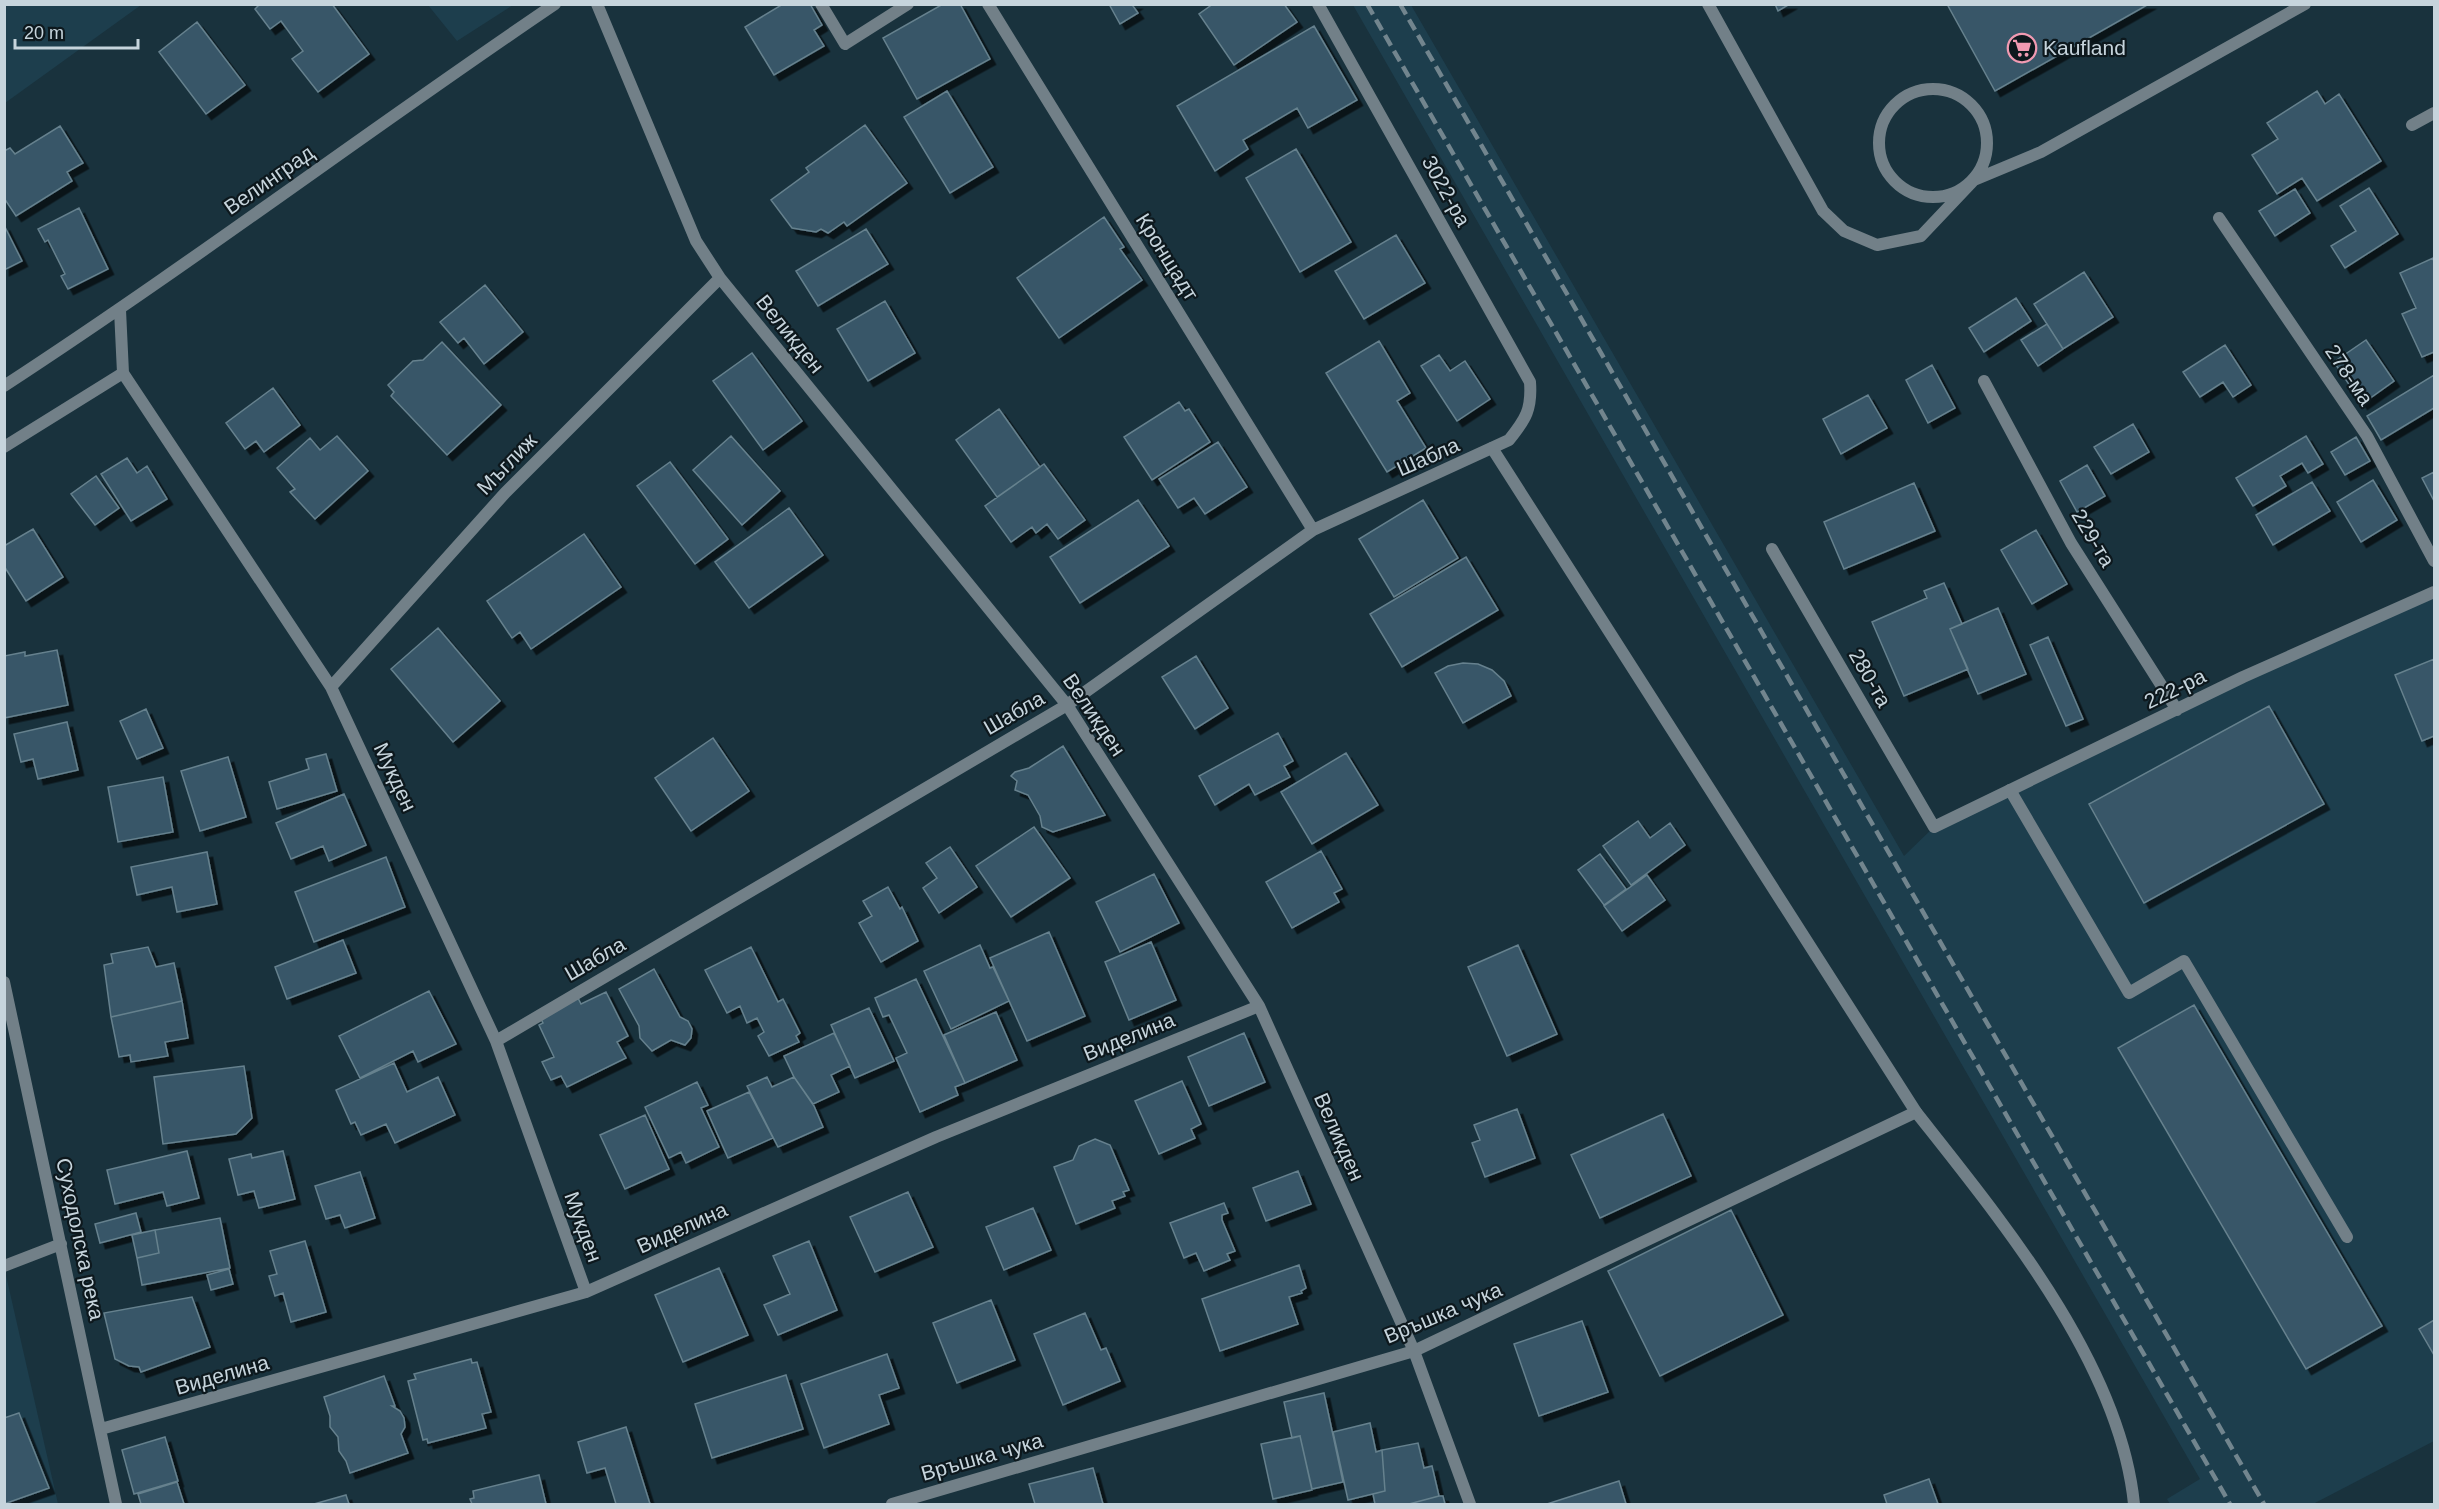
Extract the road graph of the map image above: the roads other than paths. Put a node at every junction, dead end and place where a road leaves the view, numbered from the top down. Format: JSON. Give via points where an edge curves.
{"nodes":[{"id":1,"x":555,"y":4,"type":"edge"},
{"id":2,"x":597,"y":4,"type":"edge"},
{"id":3,"x":821,"y":4,"type":"edge"},
{"id":4,"x":908,"y":4,"type":"edge"},
{"id":5,"x":988,"y":4,"type":"edge"},
{"id":6,"x":1318,"y":4,"type":"edge"},
{"id":7,"x":1708,"y":4,"type":"edge"},
{"id":8,"x":2305,"y":4,"type":"edge"},
{"id":9,"x":2434,"y":113,"type":"edge"},
{"id":10,"x":2412,"y":125,"type":"dead end"},
{"id":11,"x":1974,"y":180,"type":"junction"},
{"id":12,"x":2220,"y":218,"type":"dead end"},
{"id":13,"x":720,"y":279,"type":"junction"},
{"id":14,"x":120,"y":310,"type":"junction"},
{"id":15,"x":123,"y":373,"type":"junction"},
{"id":16,"x":1984,"y":381,"type":"dead end"},
{"id":17,"x":4,"y":386,"type":"edge"},
{"id":18,"x":1532,"y":401,"type":"joint"},
{"id":19,"x":4,"y":447,"type":"edge"},
{"id":20,"x":1492,"y":448,"type":"junction"},
{"id":21,"x":1313,"y":530,"type":"junction"},
{"id":22,"x":1772,"y":549,"type":"dead end"},
{"id":23,"x":2434,"y":561,"type":"edge"},
{"id":24,"x":2434,"y":592,"type":"edge"},
{"id":25,"x":332,"y":687,"type":"junction"},
{"id":26,"x":1066,"y":705,"type":"junction"},
{"id":27,"x":2177,"y":710,"type":"junction"},
{"id":28,"x":2010,"y":790,"type":"junction"},
{"id":29,"x":1934,"y":827,"type":"joint"},
{"id":30,"x":4,"y":982,"type":"edge"},
{"id":31,"x":1259,"y":1006,"type":"junction"},
{"id":32,"x":496,"y":1041,"type":"junction"},
{"id":33,"x":1916,"y":1112,"type":"junction"},
{"id":34,"x":2347,"y":1237,"type":"dead end"},
{"id":35,"x":61,"y":1244,"type":"junction"},
{"id":36,"x":4,"y":1266,"type":"edge"},
{"id":37,"x":586,"y":1292,"type":"junction"},
{"id":38,"x":1414,"y":1351,"type":"junction"},
{"id":39,"x":101,"y":1429,"type":"junction"},
{"id":40,"x":116,"y":1504,"type":"edge"},
{"id":41,"x":892,"y":1504,"type":"edge"},
{"id":42,"x":1470,"y":1504,"type":"edge"},
{"id":43,"x":2134,"y":1504,"type":"edge"}],
"edges":[{"from":1,"to":14,"type":"street","name":"Велинград"},
{"from":2,"to":13,"type":"street","name":"Великден","via":[[696,241]]},
{"from":3,"to":4,"type":"street","via":[[845,44]]},
{"from":5,"to":21,"type":"street","name":"Кронщадт"},
{"from":6,"to":18,"type":"street","name":"3022-ра","via":[[1528,377]]},
{"from":7,"to":11,"type":"street","via":[[1823,211],[1844,231],[1877,245],[1921,236]]},
{"from":8,"to":11,"type":"street","via":[[2041,152]]},
{"from":9,"to":10,"type":"street"},
{"from":11,"to":11,"type":"street","via":[[1960,192],[1942,198],[1924,198],[1906,191],[1882,164],[1880,128],[1888,111],[1917,91],[1935,88],[1968,100],[1987,130],[1984,165]]},
{"from":12,"to":23,"type":"street","name":"278-ма","via":[[2367,436]]},
{"from":13,"to":25,"type":"street","name":"Мъглиж","via":[[505,493]]},
{"from":13,"to":26,"type":"street","name":"Великден"},
{"from":14,"to":15,"type":"street"},
{"from":14,"to":17,"type":"street","name":"Велинград"},
{"from":15,"to":19,"type":"street"},
{"from":15,"to":25,"type":"street","name":"Мукден"},
{"from":16,"to":27,"type":"street","name":"229-та","via":[[2072,543]]},
{"from":18,"to":20,"type":"street","name":"Шабла","via":[[1525,419],[1509,440]]},
{"from":20,"to":21,"type":"street","name":"Шабла"},
{"from":20,"to":33,"type":"street"},
{"from":21,"to":26,"type":"street","name":"Шабла"},
{"from":22,"to":29,"type":"street","name":"280-та"},
{"from":24,"to":27,"type":"street","name":"222-ра"},
{"from":25,"to":32,"type":"street","name":"Мукден"},
{"from":26,"to":31,"type":"street","name":"Великден"},
{"from":26,"to":32,"type":"street","name":"Шабла"},
{"from":27,"to":28,"type":"street","name":"222-ра"},
{"from":28,"to":29,"type":"street","name":"222-ра"},
{"from":28,"to":34,"type":"street","via":[[2129,993],[2184,961]]},
{"from":30,"to":35,"type":"street","name":"Суходолска река"},
{"from":31,"to":37,"type":"street","name":"Виделина","via":[[936,1137]]},
{"from":31,"to":38,"type":"street","name":"Великден"},
{"from":32,"to":37,"type":"street","name":"Мукден"},
{"from":33,"to":38,"type":"street","name":"Връшка чука"},
{"from":33,"to":43,"type":"street","via":[[2009,1230],[2064,1317],[2103,1393],[2131,1473]]},
{"from":35,"to":36,"type":"street"},
{"from":35,"to":39,"type":"street","name":"Суходолска река"},
{"from":37,"to":39,"type":"street","name":"Виделина"},
{"from":38,"to":41,"type":"street","name":"Връшка чука"},
{"from":38,"to":42,"type":"street","name":"Великден"},
{"from":39,"to":40,"type":"street","name":"Суходолска река"}]}
